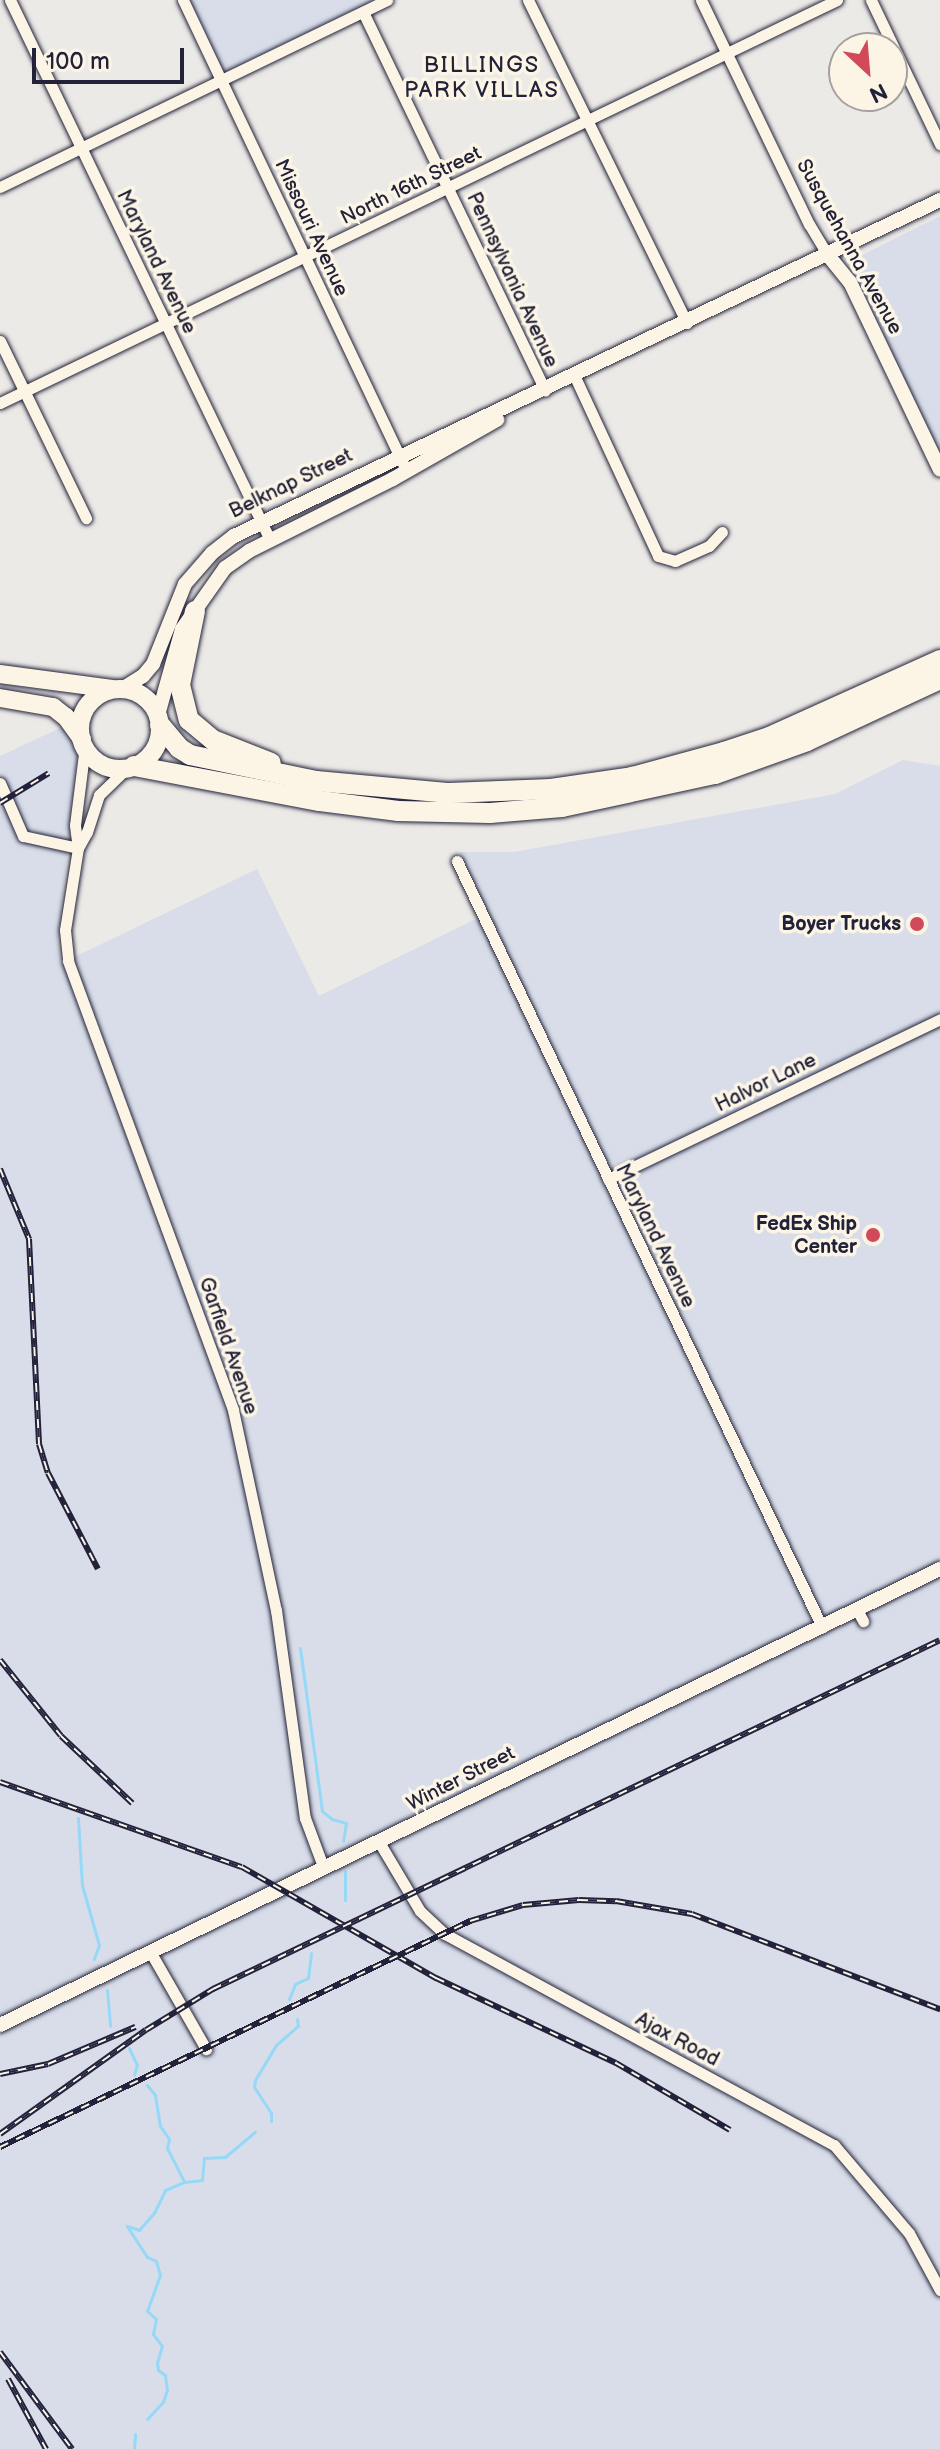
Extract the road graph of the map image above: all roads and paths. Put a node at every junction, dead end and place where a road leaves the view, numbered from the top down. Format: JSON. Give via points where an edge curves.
{"nodes":[{"id":1,"x":10,"y":0,"type":"edge"},
{"id":2,"x":183,"y":0,"type":"edge"},
{"id":3,"x":387,"y":0,"type":"edge"},
{"id":4,"x":528,"y":0,"type":"edge"},
{"id":5,"x":701,"y":0,"type":"edge"},
{"id":6,"x":837,"y":0,"type":"edge"},
{"id":7,"x":871,"y":0,"type":"edge"},
{"id":8,"x":363,"y":12,"type":"junction"},
{"id":9,"x":727,"y":54,"type":"junction"},
{"id":10,"x":221,"y":80,"type":"junction"},
{"id":11,"x":587,"y":122,"type":"junction"},
{"id":12,"x":940,"y":144,"type":"edge"},
{"id":13,"x":81,"y":148,"type":"junction"},
{"id":14,"x":0,"y":187,"type":"edge"},
{"id":15,"x":449,"y":189,"type":"junction"},
{"id":16,"x":940,"y":200,"type":"edge"},
{"id":17,"x":827,"y":254,"type":"junction"},
{"id":18,"x":305,"y":257,"type":"junction"},
{"id":19,"x":687,"y":323,"type":"junction"},
{"id":20,"x":165,"y":324,"type":"junction"},
{"id":21,"x":0,"y":341,"type":"edge"},
{"id":22,"x":575,"y":377,"type":"junction"},
{"id":23,"x":24,"y":391,"type":"junction"},
{"id":24,"x":545,"y":391,"type":"junction"},
{"id":25,"x":0,"y":403,"type":"edge"},
{"id":26,"x":399,"y":455,"type":"junction"},
{"id":27,"x":940,"y":470,"type":"edge"},
{"id":28,"x":407,"y":472,"type":"junction"},
{"id":29,"x":86,"y":518,"type":"dead end"},
{"id":30,"x":262,"y":522,"type":"junction"},
{"id":31,"x":722,"y":532,"type":"dead end"},
{"id":32,"x":270,"y":540,"type":"junction"},
{"id":33,"x":195,"y":611,"type":"junction"},
{"id":34,"x":940,"y":660,"type":"edge"},
{"id":35,"x":0,"y":674,"type":"edge"},
{"id":36,"x":940,"y":679,"type":"edge"},
{"id":37,"x":118,"y":689,"type":"junction"},
{"id":38,"x":0,"y":698,"type":"edge"},
{"id":39,"x":159,"y":720,"type":"junction"},
{"id":40,"x":83,"y":742,"type":"junction"},
{"id":41,"x":131,"y":767,"type":"junction"},
{"id":42,"x":323,"y":782,"type":"junction"},
{"id":43,"x":0,"y":783,"type":"edge"},
{"id":44,"x":78,"y":848,"type":"junction"},
{"id":45,"x":457,"y":861,"type":"dead end"},
{"id":46,"x":940,"y":1019,"type":"edge"},
{"id":47,"x":608,"y":1179,"type":"junction"},
{"id":48,"x":940,"y":1569,"type":"edge"},
{"id":49,"x":822,"y":1627,"type":"junction"},
{"id":50,"x":379,"y":1842,"type":"junction"},
{"id":51,"x":324,"y":1869,"type":"junction"},
{"id":52,"x":151,"y":1953,"type":"junction"},
{"id":53,"x":0,"y":2025,"type":"edge"},
{"id":54,"x":206,"y":2049,"type":"dead end"},
{"id":55,"x":940,"y":2290,"type":"edge"}],
"edges":[{"from":1,"to":13,"type":"street","name":"Maryland Avenue"},
{"from":2,"to":10,"type":"street","name":"Missouri Avenue"},
{"from":3,"to":8,"type":"street"},
{"from":4,"to":11,"type":"street"},
{"from":5,"to":9,"type":"street","name":"Susquehanna Avenue"},
{"from":6,"to":9,"type":"street","name":"North 16th Street"},
{"from":7,"to":12,"type":"street"},
{"from":8,"to":10,"type":"street"},
{"from":8,"to":15,"type":"street","name":"Pennsylvania Avenue"},
{"from":9,"to":11,"type":"street","name":"North 16th Street"},
{"from":9,"to":17,"type":"street","name":"Susquehanna Avenue"},
{"from":10,"to":13,"type":"street"},
{"from":10,"to":18,"type":"street","name":"Missouri Avenue"},
{"from":11,"to":15,"type":"street","name":"North 16th Street"},
{"from":11,"to":19,"type":"street"},
{"from":13,"to":14,"type":"street"},
{"from":13,"to":20,"type":"street","name":"Maryland Avenue"},
{"from":15,"to":18,"type":"street","name":"North 16th Street"},
{"from":15,"to":24,"type":"street","name":"Pennsylvania Avenue"},
{"from":16,"to":17,"type":"street","name":"Belknap Street"},
{"from":17,"to":19,"type":"street","name":"Belknap Street"},
{"from":17,"to":27,"type":"street","name":"Susquehanna Avenue","via":[[850,282]]},
{"from":18,"to":20,"type":"street","name":"North 16th Street"},
{"from":18,"to":26,"type":"street","name":"Missouri Avenue"},
{"from":19,"to":22,"type":"street","name":"Belknap Street"},
{"from":20,"to":23,"type":"street","name":"North 16th Street"},
{"from":20,"to":30,"type":"street","name":"Maryland Avenue"},
{"from":21,"to":23,"type":"street"},
{"from":22,"to":24,"type":"street","name":"Belknap Street"},
{"from":22,"to":31,"type":"street","name":"Pennsylvania Avenue","via":[[658,556],[675,561],[709,546]]},
{"from":23,"to":25,"type":"street","name":"North 16th Street"},
{"from":23,"to":29,"type":"street"},
{"from":24,"to":26,"type":"street","name":"Belknap Street"},
{"from":24,"to":28,"type":"street","name":"Belknap Street"},
{"from":26,"to":28,"type":"street","name":"Missouri Avenue"},
{"from":26,"to":30,"type":"street","name":"Belknap Street"},
{"from":28,"to":32,"type":"street","name":"Belknap Street"},
{"from":30,"to":32,"type":"street","name":"Maryland Avenue"},
{"from":30,"to":37,"type":"street","name":"Belknap Street","via":[[221,545],[199,566],[178,597],[153,664]]},
{"from":32,"to":33,"type":"street","name":"Belknap Street","via":[[225,568]]},
{"from":33,"to":39,"type":"street","name":"Belknap Street","via":[[172,655]]},
{"from":33,"to":42,"type":"highway","via":[[180,685],[189,720],[213,740]]},
{"from":34,"to":42,"type":"highway","via":[[769,737],[632,777],[551,789],[449,793]]},
{"from":35,"to":37,"type":"highway"},
{"from":36,"to":41,"type":"highway","via":[[807,741],[715,774],[562,807],[490,813],[398,811]]},
{"from":37,"to":39,"type":"highway","via":[[148,700]]},
{"from":37,"to":40,"type":"highway","via":[[104,692],[87,707]]},
{"from":38,"to":40,"type":"highway","via":[[53,707]]},
{"from":39,"to":41,"type":"highway","via":[[160,735],[151,754]]},
{"from":39,"to":42,"type":"highway","via":[[190,755]]},
{"from":40,"to":41,"type":"highway","via":[[98,761]]},
{"from":40,"to":44,"type":"street","name":"Garfield Avenue","via":[[75,825]]},
{"from":41,"to":44,"type":"street","name":"Garfield Avenue","via":[[99,795]]},
{"from":43,"to":44,"type":"street","via":[[22,835]]},
{"from":44,"to":51,"type":"street","name":"Garfield Avenue","via":[[65,930],[70,973],[233,1410],[276,1610],[305,1818]]},
{"from":45,"to":47,"type":"street","name":"Maryland Avenue"},
{"from":46,"to":47,"type":"street","name":"Halvor Lane"},
{"from":47,"to":49,"type":"street","name":"Maryland Avenue"},
{"from":48,"to":49,"type":"street","name":"Winter Street","via":[[860,1615]]},
{"from":49,"to":50,"type":"street","name":"Winter Street"},
{"from":50,"to":51,"type":"street","name":"Winter Street"},
{"from":50,"to":55,"type":"street","name":"Ajax Road","via":[[420,1911],[445,1934],[834,2145],[909,2233]]},
{"from":51,"to":52,"type":"street","name":"Winter Street"},
{"from":52,"to":53,"type":"street","name":"Winter Street"},
{"from":52,"to":54,"type":"street"}]}
